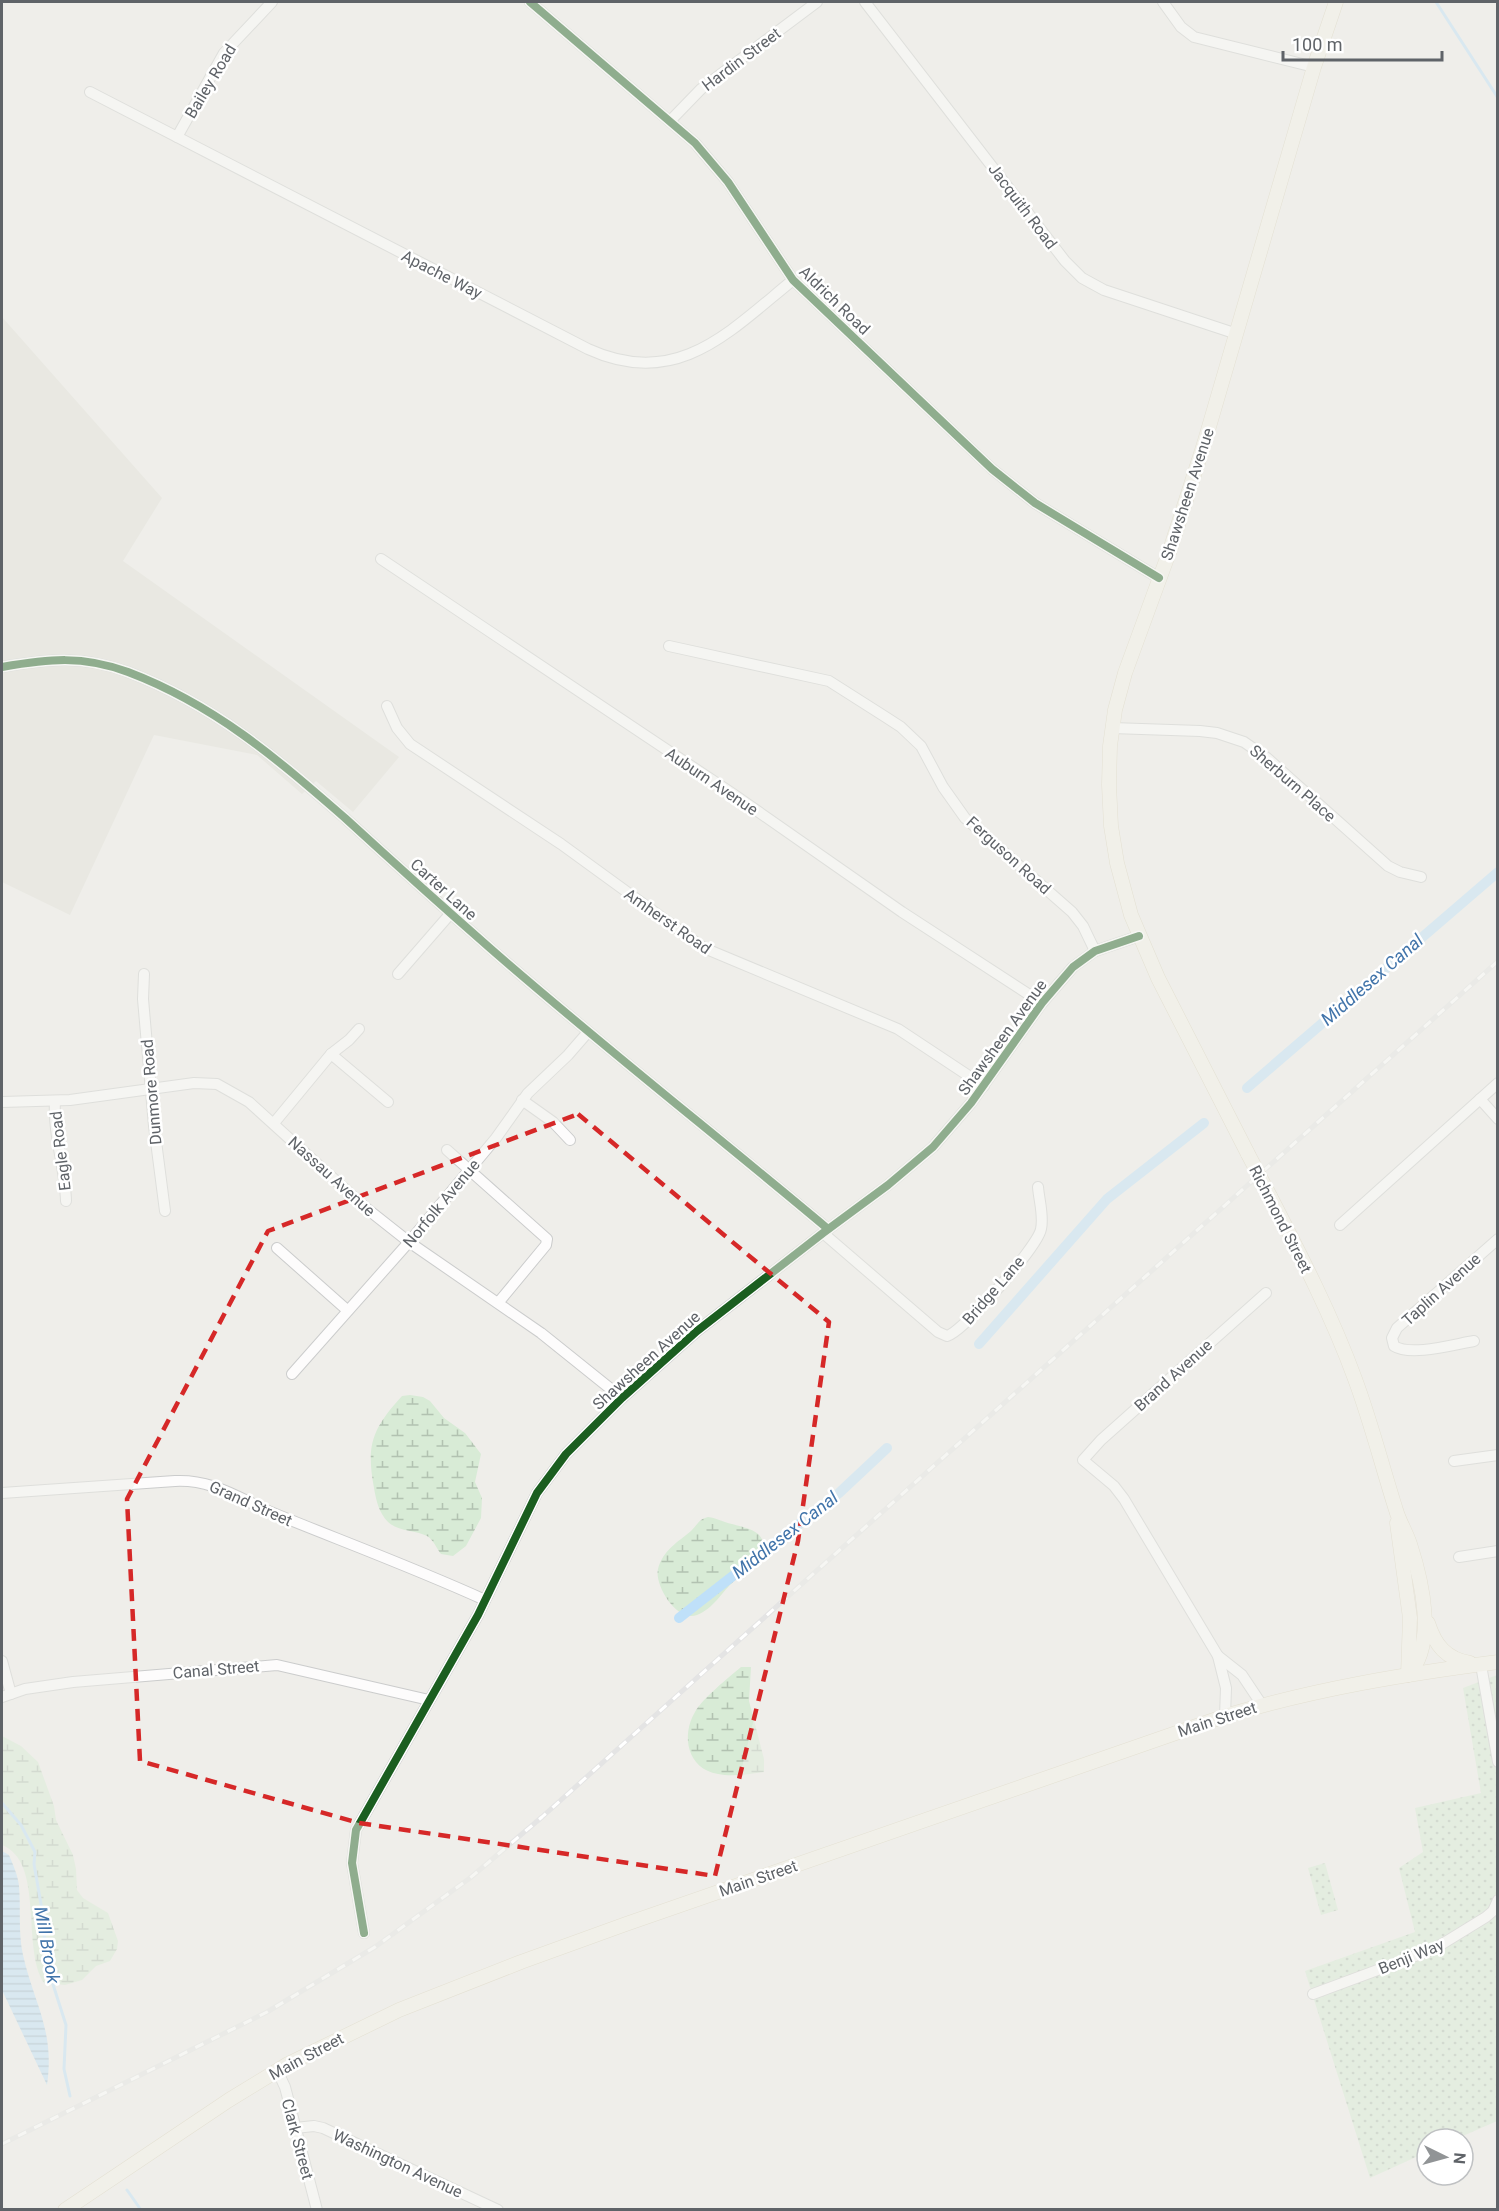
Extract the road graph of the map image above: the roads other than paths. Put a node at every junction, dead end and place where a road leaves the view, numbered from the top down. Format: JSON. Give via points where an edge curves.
{"nodes":[{"id":1,"x":272,"y":2,"type":"edge"},
{"id":2,"x":530,"y":2,"type":"edge"},
{"id":3,"x":817,"y":2,"type":"edge"},
{"id":4,"x":865,"y":2,"type":"edge"},
{"id":5,"x":1163,"y":2,"type":"edge"},
{"id":6,"x":1336,"y":2,"type":"edge"},
{"id":7,"x":1314,"y":68,"type":"junction"},
{"id":8,"x":90,"y":92,"type":"dead end"},
{"id":9,"x":670,"y":121,"type":"junction"},
{"id":10,"x":177,"y":137,"type":"junction"},
{"id":11,"x":793,"y":280,"type":"junction"},
{"id":12,"x":1237,"y":334,"type":"junction"},
{"id":13,"x":381,"y":560,"type":"dead end"},
{"id":14,"x":1159,"y":578,"type":"junction"},
{"id":15,"x":669,"y":646,"type":"dead end"},
{"id":16,"x":2,"y":667,"type":"edge"},
{"id":17,"x":387,"y":706,"type":"dead end"},
{"id":18,"x":1112,"y":728,"type":"junction"},
{"id":19,"x":1421,"y":877,"type":"dead end"},
{"id":20,"x":451,"y":913,"type":"junction"},
{"id":21,"x":1140,"y":936,"type":"junction"},
{"id":22,"x":1095,"y":951,"type":"junction"},
{"id":23,"x":144,"y":974,"type":"dead end"},
{"id":24,"x":398,"y":974,"type":"dead end"},
{"id":25,"x":1042,"y":1003,"type":"junction"},
{"id":26,"x":359,"y":1029,"type":"dead end"},
{"id":27,"x":588,"y":1032,"type":"junction"},
{"id":28,"x":331,"y":1054,"type":"junction"},
{"id":29,"x":1497,"y":1083,"type":"edge"},
{"id":30,"x":984,"y":1086,"type":"junction"},
{"id":31,"x":151,"y":1088,"type":"junction"},
{"id":32,"x":1480,"y":1099,"type":"junction"},
{"id":33,"x":522,"y":1100,"type":"junction"},
{"id":34,"x":55,"y":1101,"type":"junction"},
{"id":35,"x":2,"y":1102,"type":"edge"},
{"id":36,"x":388,"y":1102,"type":"dead end"},
{"id":37,"x":1497,"y":1119,"type":"edge"},
{"id":38,"x":274,"y":1123,"type":"junction"},
{"id":39,"x":570,"y":1140,"type":"dead end"},
{"id":40,"x":447,"y":1150,"type":"dead end"},
{"id":41,"x":469,"y":1169,"type":"junction"},
{"id":42,"x":1038,"y":1187,"type":"dead end"},
{"id":43,"x":66,"y":1201,"type":"dead end"},
{"id":44,"x":165,"y":1211,"type":"dead end"},
{"id":45,"x":1340,"y":1224,"type":"dead end"},
{"id":46,"x":825,"y":1231,"type":"junction"},
{"id":47,"x":1497,"y":1239,"type":"edge"},
{"id":48,"x":409,"y":1242,"type":"junction"},
{"id":49,"x":277,"y":1248,"type":"dead end"},
{"id":50,"x":1266,"y":1293,"type":"dead end"},
{"id":51,"x":498,"y":1303,"type":"junction"},
{"id":52,"x":347,"y":1310,"type":"junction"},
{"id":53,"x":1474,"y":1341,"type":"dead end"},
{"id":54,"x":292,"y":1374,"type":"dead end"},
{"id":55,"x":622,"y":1398,"type":"junction"},
{"id":56,"x":1497,"y":1455,"type":"edge"},
{"id":57,"x":1454,"y":1461,"type":"dead end"},
{"id":58,"x":2,"y":1494,"type":"edge"},
{"id":59,"x":1396,"y":1512,"type":"junction"},
{"id":60,"x":1497,"y":1551,"type":"edge"},
{"id":61,"x":1459,"y":1557,"type":"dead end"},
{"id":62,"x":485,"y":1600,"type":"junction"},
{"id":63,"x":1424,"y":1610,"type":"junction"},
{"id":64,"x":1218,"y":1656,"type":"junction"},
{"id":65,"x":2,"y":1661,"type":"edge"},
{"id":66,"x":1497,"y":1662,"type":"edge"},
{"id":67,"x":1481,"y":1665,"type":"junction"},
{"id":68,"x":1408,"y":1675,"type":"junction"},
{"id":69,"x":6,"y":1696,"type":"edge"},
{"id":70,"x":429,"y":1700,"type":"junction"},
{"id":71,"x":1262,"y":1705,"type":"junction"},
{"id":72,"x":1225,"y":1716,"type":"junction"},
{"id":73,"x":1497,"y":1762,"type":"edge"},
{"id":74,"x":1497,"y":1900,"type":"edge"},
{"id":75,"x":364,"y":1933,"type":"dead end"},
{"id":76,"x":1313,"y":1994,"type":"dead end"},
{"id":77,"x":277,"y":2070,"type":"junction"},
{"id":78,"x":295,"y":2128,"type":"junction"},
{"id":79,"x":65,"y":2210,"type":"edge"},
{"id":80,"x":317,"y":2210,"type":"edge"},
{"id":81,"x":498,"y":2210,"type":"edge"}],
"edges":[{"from":1,"to":10,"type":"street","name":"Bailey Road","via":[[224,53]]},
{"from":2,"to":9,"type":"street","name":"Aldrich Road"},
{"from":3,"to":9,"type":"street","name":"Hardin Street","via":[[701,89]]},
{"from":4,"to":12,"type":"street","name":"Jacquith Road","via":[[1082,278],[1111,293]]},
{"from":5,"to":7,"type":"street","via":[[1181,27],[1194,37]]},
{"from":6,"to":7,"type":"main road","name":"Shawsheen Avenue"},
{"from":7,"to":12,"type":"main road","name":"Shawsheen Avenue"},
{"from":8,"to":10,"type":"street","name":"Apache Way"},
{"from":9,"to":11,"type":"street","name":"Aldrich Road","via":[[728,182]]},
{"from":10,"to":11,"type":"street","name":"Apache Way","via":[[588,349],[622,361],[666,361],[705,348]]},
{"from":11,"to":14,"type":"street","name":"Aldrich Road","via":[[1005,481]]},
{"from":12,"to":14,"type":"main road","name":"Shawsheen Avenue"},
{"from":13,"to":25,"type":"street","name":"Auburn Avenue"},
{"from":14,"to":18,"type":"main road","name":"Shawsheen Avenue","via":[[1125,673]]},
{"from":15,"to":22,"type":"street","name":"Ferguson Road","via":[[829,681],[901,727],[921,746],[965,818],[1072,912]]},
{"from":16,"to":20,"type":"street","name":"Carter Lane","via":[[54,659],[88,661],[128,672],[201,706],[283,765]]},
{"from":17,"to":30,"type":"street","name":"Amherst Road","via":[[410,744],[561,844],[704,948],[898,1029]]},
{"from":18,"to":19,"type":"street","name":"Sherburn Place","via":[[1232,736],[1267,758],[1388,866]]},
{"from":18,"to":21,"type":"main road","name":"Shawsheen Avenue","via":[[1111,826],[1121,880]]},
{"from":20,"to":24,"type":"street"},
{"from":20,"to":27,"type":"street","name":"Carter Lane"},
{"from":21,"to":22,"type":"street","name":"Shawsheen Avenue"},
{"from":21,"to":59,"type":"main road","name":"Richmond Street","bridge":true,"via":[[1347,1357]]},
{"from":22,"to":25,"type":"street","name":"Shawsheen Avenue","via":[[1073,967]]},
{"from":23,"to":31,"type":"street","name":"Dunmore Road"},
{"from":25,"to":30,"type":"street","name":"Shawsheen Avenue"},
{"from":26,"to":28,"type":"street"},
{"from":27,"to":33,"type":"street","name":"Norfolk Avenue"},
{"from":27,"to":46,"type":"street","name":"Carter Lane"},
{"from":28,"to":36,"type":"street"},
{"from":28,"to":38,"type":"street"},
{"from":29,"to":32,"type":"street"},
{"from":30,"to":46,"type":"street","name":"Shawsheen Avenue","via":[[918,1161]]},
{"from":31,"to":34,"type":"street","name":"Nassau Avenue"},
{"from":31,"to":38,"type":"street","name":"Nassau Avenue","via":[[217,1084],[238,1094]]},
{"from":31,"to":44,"type":"street","name":"Dunmore Road"},
{"from":32,"to":37,"type":"street"},
{"from":32,"to":45,"type":"street"},
{"from":33,"to":39,"type":"street"},
{"from":33,"to":41,"type":"street","name":"Norfolk Avenue"},
{"from":34,"to":35,"type":"street","name":"Nassau Avenue"},
{"from":34,"to":43,"type":"street","name":"Eagle Road"},
{"from":38,"to":48,"type":"street","name":"Nassau Avenue"},
{"from":40,"to":41,"type":"street"},
{"from":41,"to":48,"type":"street","name":"Norfolk Avenue"},
{"from":41,"to":51,"type":"street","via":[[547,1240]]},
{"from":42,"to":46,"type":"street","name":"Bridge Lane","via":[[1042,1221],[1039,1234],[966,1323],[947,1336]]},
{"from":46,"to":55,"type":"street","name":"Shawsheen Avenue","via":[[718,1313]]},
{"from":47,"to":53,"type":"street","name":"Taplin Avenue","via":[[1397,1328],[1392,1342],[1396,1348],[1411,1350]]},
{"from":48,"to":51,"type":"street","name":"Nassau Avenue"},
{"from":48,"to":52,"type":"street","name":"Norfolk Avenue"},
{"from":49,"to":52,"type":"street"},
{"from":50,"to":64,"type":"street","name":"Brand Avenue","via":[[1083,1460],[1124,1499]]},
{"from":51,"to":55,"type":"street","name":"Nassau Avenue"},
{"from":52,"to":54,"type":"street","name":"Norfolk Avenue"},
{"from":55,"to":62,"type":"street","name":"Shawsheen Avenue","via":[[566,1454],[546,1480]]},
{"from":56,"to":57,"type":"street"},
{"from":58,"to":62,"type":"street","name":"Grand Street","via":[[200,1481]]},
{"from":59,"to":63,"type":"main road","name":"Richmond Street","via":[[1410,1543]]},
{"from":59,"to":68,"type":"main road","name":"Richmond Street","via":[[1410,1618]]},
{"from":60,"to":61,"type":"street"},
{"from":62,"to":70,"type":"street","name":"Shawsheen Avenue"},
{"from":63,"to":67,"type":"main road","via":[[1440,1649],[1454,1659]]},
{"from":63,"to":68,"type":"main road","name":"Richmond Street","via":[[1422,1654]]},
{"from":64,"to":71,"type":"street","via":[[1242,1675]]},
{"from":64,"to":72,"type":"street","via":[[1226,1688]]},
{"from":65,"to":69,"type":"street"},
{"from":66,"to":67,"type":"main road","name":"Main Street"},
{"from":67,"to":68,"type":"main road","name":"Main Street"},
{"from":67,"to":73,"type":"street"},
{"from":68,"to":71,"type":"main road","name":"Main Street"},
{"from":69,"to":70,"type":"street","name":"Canal Street","via":[[73,1682],[277,1665]]},
{"from":70,"to":75,"type":"street","name":"Shawsheen Avenue","via":[[356,1830],[352,1863]]},
{"from":71,"to":72,"type":"main road","name":"Main Street"},
{"from":72,"to":77,"type":"main road","name":"Main Street","via":[[521,1962],[377,2020]]},
{"from":74,"to":76,"type":"street","name":"Benji Way","via":[[1486,1917],[1434,1949]]},
{"from":77,"to":78,"type":"street","name":"Clark Street"},
{"from":77,"to":79,"type":"main road","name":"Main Street"},
{"from":78,"to":80,"type":"street","name":"Clark Street"},
{"from":78,"to":81,"type":"street","name":"Washington Avenue","via":[[324,2128]]}]}
